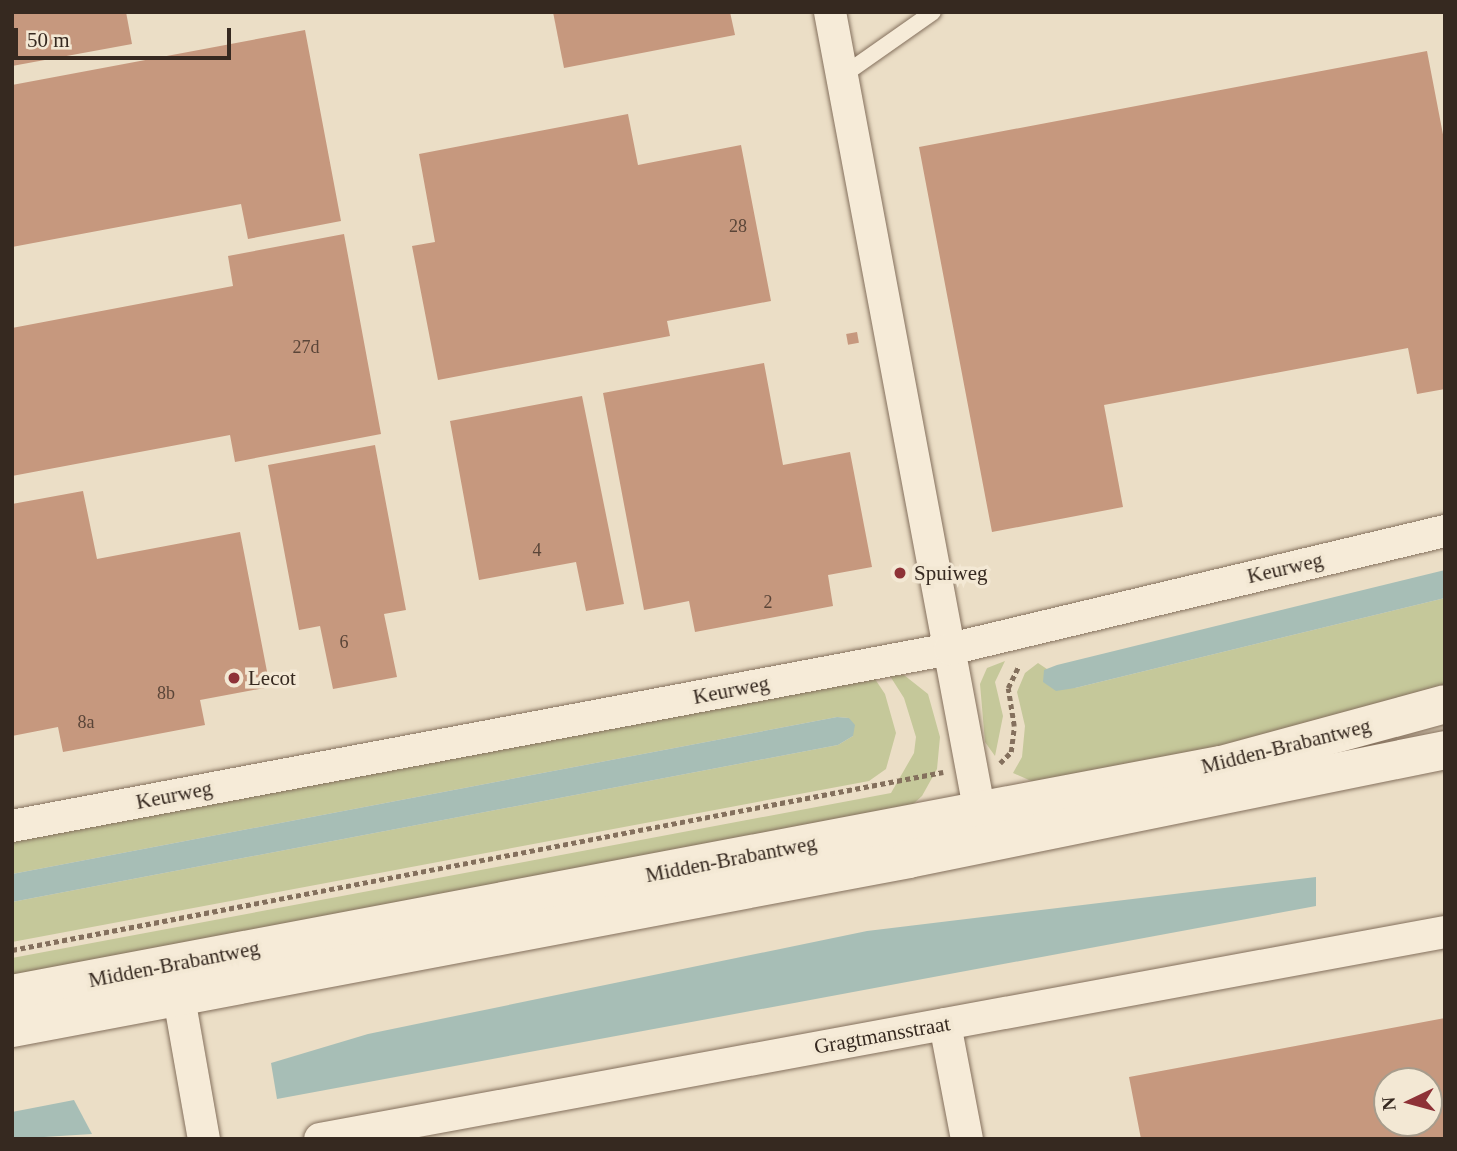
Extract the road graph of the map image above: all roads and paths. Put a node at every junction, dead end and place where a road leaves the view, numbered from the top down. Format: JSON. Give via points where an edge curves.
{"nodes":[{"id":1,"x":830,"y":12,"type":"edge"},
{"id":2,"x":933,"y":12,"type":"edge"},
{"id":3,"x":842,"y":76,"type":"junction"},
{"id":4,"x":1445,"y":531,"type":"edge"},
{"id":5,"x":1037,"y":626,"type":"junction"},
{"id":6,"x":950,"y":649,"type":"junction"},
{"id":7,"x":1445,"y":705,"type":"edge"},
{"id":8,"x":1445,"y":750,"type":"edge"},
{"id":9,"x":972,"y":767,"type":"junction"},
{"id":10,"x":12,"y":826,"type":"edge"},
{"id":11,"x":983,"y":827,"type":"junction"},
{"id":12,"x":1445,"y":932,"type":"edge"},
{"id":13,"x":12,"y":950,"type":"edge"},
{"id":14,"x":176,"y":981,"type":"junction"},
{"id":15,"x":12,"y":994,"type":"edge"},
{"id":16,"x":945,"y":1024,"type":"junction"},
{"id":17,"x":12,"y":1028,"type":"edge"},
{"id":18,"x":204,"y":1139,"type":"edge"},
{"id":19,"x":320,"y":1139,"type":"edge"},
{"id":20,"x":967,"y":1139,"type":"edge"}],
"edges":[{"from":1,"to":3,"type":"street"},
{"from":2,"to":3,"type":"lane"},
{"from":3,"to":6,"type":"street"},
{"from":4,"to":5,"type":"street","name":"Keurweg"},
{"from":5,"to":6,"type":"street","name":"Keurweg"},
{"from":5,"to":9,"type":"path","name":"Midden-Brabantweg","via":[[1008,688],[1014,726],[1011,752],[1003,762]]},
{"from":6,"to":9,"type":"street"},
{"from":6,"to":10,"type":"street","name":"Keurweg"},
{"from":7,"to":11,"type":"street","name":"Midden-Brabantweg"},
{"from":8,"to":11,"type":"street","name":"Midden-Brabantweg"},
{"from":9,"to":11,"type":"street"},
{"from":9,"to":13,"type":"path","name":"Midden-Brabantweg"},
{"from":11,"to":14,"type":"street","name":"Midden-Brabantweg"},
{"from":12,"to":16,"type":"street","name":"Gragtmansstraat"},
{"from":14,"to":15,"type":"street","name":"Midden-Brabantweg"},
{"from":14,"to":17,"type":"street","name":"Midden-Brabantweg"},
{"from":14,"to":18,"type":"street"},
{"from":16,"to":19,"type":"street","name":"Gragtmansstraat"},
{"from":16,"to":20,"type":"street"}]}
